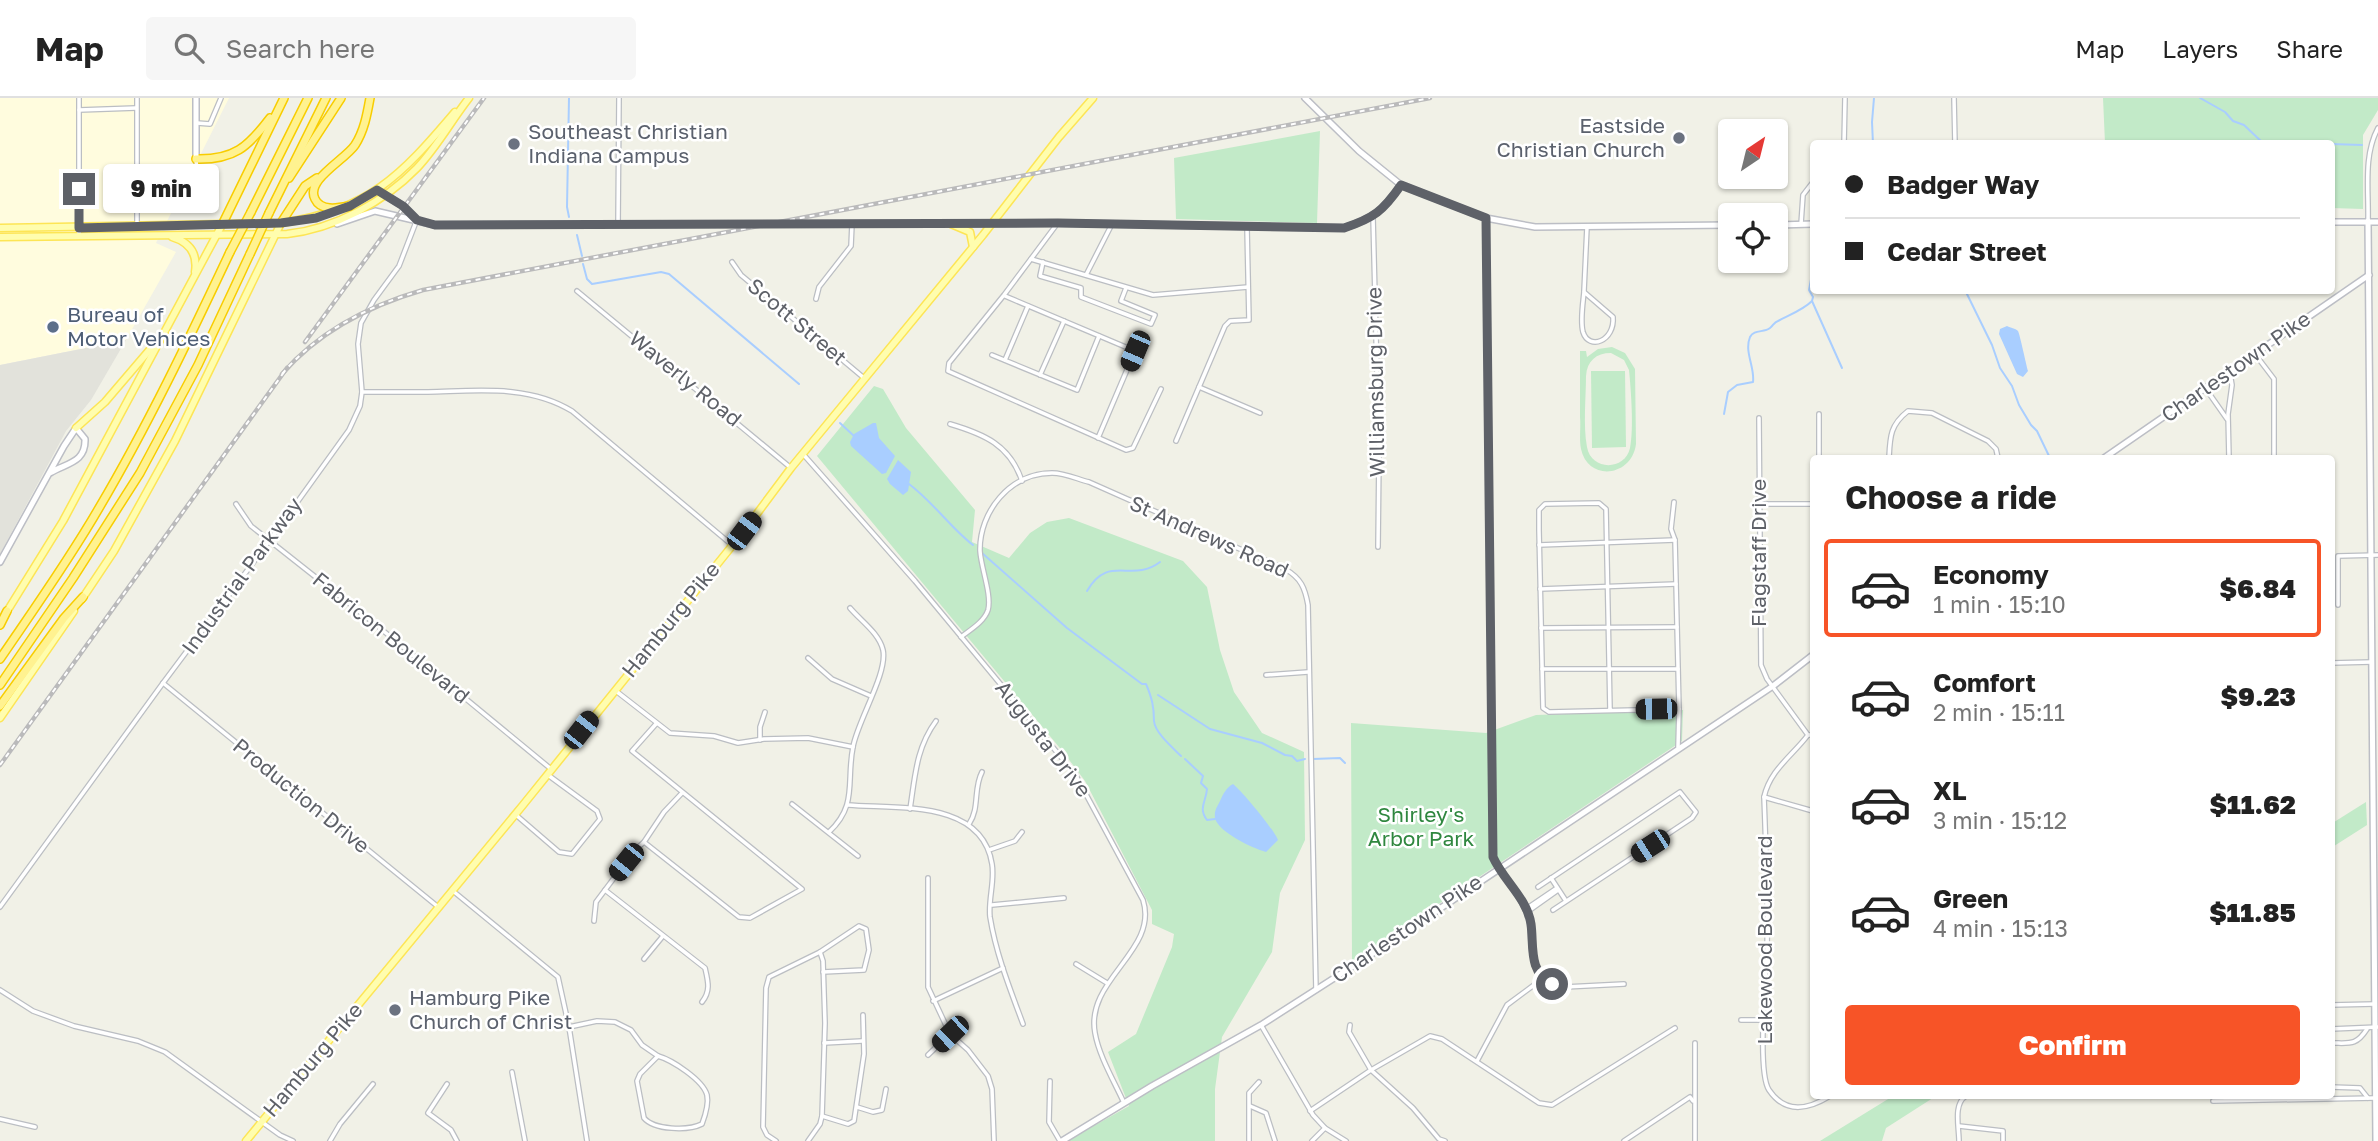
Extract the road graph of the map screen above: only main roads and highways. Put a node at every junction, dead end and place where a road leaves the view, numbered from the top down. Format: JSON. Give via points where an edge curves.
{"nodes":[{"id":1,"x":196,"y":98,"type":"edge"},
{"id":2,"x":284,"y":98,"type":"edge"},
{"id":3,"x":306,"y":98,"type":"edge"},
{"id":4,"x":326,"y":98,"type":"edge"},
{"id":5,"x":341,"y":98,"type":"edge"},
{"id":6,"x":370,"y":98,"type":"edge"},
{"id":7,"x":469,"y":98,"type":"edge"},
{"id":8,"x":1093,"y":98,"type":"edge"},
{"id":9,"x":1305,"y":98,"type":"edge"},
{"id":10,"x":463,"y":105,"type":"junction"},
{"id":11,"x":279,"y":107,"type":"junction"},
{"id":12,"x":196,"y":159,"type":"joint"},
{"id":13,"x":324,"y":174,"type":"junction"},
{"id":14,"x":1401,"y":185,"type":"junction"},
{"id":15,"x":377,"y":190,"type":"junction"},
{"id":16,"x":385,"y":196,"type":"junction"},
{"id":17,"x":273,"y":202,"type":"junction"},
{"id":18,"x":350,"y":206,"type":"junction"},
{"id":19,"x":417,"y":220,"type":"junction"},
{"id":20,"x":2335,"y":222,"type":"edge"},
{"id":21,"x":2368,"y":222,"type":"junction"},
{"id":22,"x":2378,"y":222,"type":"edge"},
{"id":23,"x":223,"y":223,"type":"junction"},
{"id":24,"x":281,"y":223,"type":"junction"},
{"id":25,"x":951,"y":223,"type":"junction"},
{"id":26,"x":992,"y":223,"type":"junction"},
{"id":27,"x":1810,"y":224,"type":"edge"},
{"id":28,"x":1718,"y":225,"type":"edge"},
{"id":29,"x":1788,"y":225,"type":"edge"},
{"id":30,"x":0,"y":228,"type":"edge"},
{"id":31,"x":314,"y":229,"type":"junction"},
{"id":32,"x":218,"y":234,"type":"junction"},
{"id":33,"x":277,"y":234,"type":"junction"},
{"id":34,"x":166,"y":235,"type":"junction"},
{"id":35,"x":0,"y":237,"type":"edge"},
{"id":36,"x":973,"y":248,"type":"junction"},
{"id":37,"x":194,"y":275,"type":"junction"},
{"id":38,"x":2369,"y":275,"type":"junction"},
{"id":39,"x":166,"y":331,"type":"junction"},
{"id":40,"x":76,"y":428,"type":"junction"},
{"id":41,"x":2108,"y":455,"type":"edge"},
{"id":42,"x":50,"y":473,"type":"junction"},
{"id":43,"x":2375,"y":555,"type":"edge"},
{"id":44,"x":0,"y":562,"type":"edge"},
{"id":45,"x":83,"y":597,"type":"junction"},
{"id":46,"x":8,"y":611,"type":"joint"},
{"id":47,"x":0,"y":624,"type":"edge"},
{"id":48,"x":2375,"y":645,"type":"edge"},
{"id":49,"x":1810,"y":657,"type":"edge"},
{"id":50,"x":0,"y":659,"type":"edge"},
{"id":51,"x":0,"y":685,"type":"edge"},
{"id":52,"x":0,"y":706,"type":"edge"},
{"id":53,"x":0,"y":718,"type":"edge"},
{"id":54,"x":2376,"y":872,"type":"edge"},
{"id":55,"x":2377,"y":1027,"type":"edge"},
{"id":56,"x":246,"y":1141,"type":"edge"},
{"id":57,"x":1061,"y":1141,"type":"edge"},
{"id":58,"x":2376,"y":1141,"type":"edge"}],
"edges":[{"from":1,"to":12,"type":"main road"},
{"from":2,"to":11,"type":"highway"},
{"from":3,"to":50,"type":"highway","bridge":true,"via":[[160,399],[105,498]]},
{"from":4,"to":17,"type":"highway"},
{"from":5,"to":17,"type":"highway"},
{"from":6,"to":13,"type":"highway","via":[[355,145]]},
{"from":7,"to":10,"type":"main road"},
{"from":8,"to":26,"type":"main road","name":"Hamburg Pike"},
{"from":9,"to":14,"type":"main road","via":[[1359,152]]},
{"from":10,"to":15,"type":"main road","via":[[418,155]]},
{"from":10,"to":16,"type":"main road","via":[[416,168]]},
{"from":11,"to":12,"type":"highway","via":[[239,151]]},
{"from":11,"to":23,"type":"highway"},
{"from":13,"to":18,"type":"highway","via":[[315,184],[316,201],[327,208]]},
{"from":13,"to":24,"type":"highway","via":[[305,186]]},
{"from":14,"to":26,"type":"main road","via":[[1373,217],[1344,228]]},
{"from":14,"to":28,"type":"main road","via":[[1486,218],[1535,227]]},
{"from":15,"to":16,"type":"main road"},
{"from":15,"to":18,"type":"main road"},
{"from":16,"to":19,"type":"main road"},
{"from":16,"to":31,"type":"main road"},
{"from":17,"to":51,"type":"highway","bridge":true,"via":[[198,365],[140,473]]},
{"from":18,"to":24,"type":"main road","via":[[316,218]]},
{"from":19,"to":25,"type":"main road","via":[[435,225]]},
{"from":19,"to":31,"type":"main road","via":[[375,211]]},
{"from":20,"to":21,"type":"main road"},
{"from":21,"to":22,"type":"main road"},
{"from":21,"to":38,"type":"main road"},
{"from":23,"to":24,"type":"main road"},
{"from":23,"to":30,"type":"main road"},
{"from":23,"to":32,"type":"main road"},
{"from":24,"to":33,"type":"main road"},
{"from":25,"to":26,"type":"main road"},
{"from":25,"to":36,"type":"main road","via":[[970,232]]},
{"from":26,"to":36,"type":"main road","name":"Hamburg Pike"},
{"from":27,"to":29,"type":"main road"},
{"from":31,"to":33,"type":"main road"},
{"from":32,"to":33,"type":"main road"},
{"from":32,"to":34,"type":"main road"},
{"from":32,"to":37,"type":"main road"},
{"from":33,"to":45,"type":"main road","via":[[175,441]]},
{"from":34,"to":35,"type":"main road"},
{"from":34,"to":37,"type":"main road","via":[[190,246],[197,260]]},
{"from":36,"to":56,"type":"main road","name":"Hamburg Pike"},
{"from":37,"to":39,"type":"main road"},
{"from":38,"to":41,"type":"main road","name":"Charlestown Pike"},
{"from":38,"to":43,"type":"main road"},
{"from":39,"to":40,"type":"main road"},
{"from":39,"to":46,"type":"main road","via":[[63,521]]},
{"from":40,"to":42,"type":"main road"},
{"from":40,"to":42,"type":"main road","via":[[85,439],[83,454]]},
{"from":42,"to":44,"type":"main road"},
{"from":43,"to":48,"type":"main road"},
{"from":45,"to":52,"type":"highway"},
{"from":45,"to":53,"type":"main road"},
{"from":46,"to":47,"type":"highway"},
{"from":48,"to":54,"type":"main road"},
{"from":49,"to":57,"type":"main road","name":"Charlestown Pike","via":[[1316,990]]},
{"from":54,"to":55,"type":"main road"},
{"from":55,"to":58,"type":"main road"}]}
